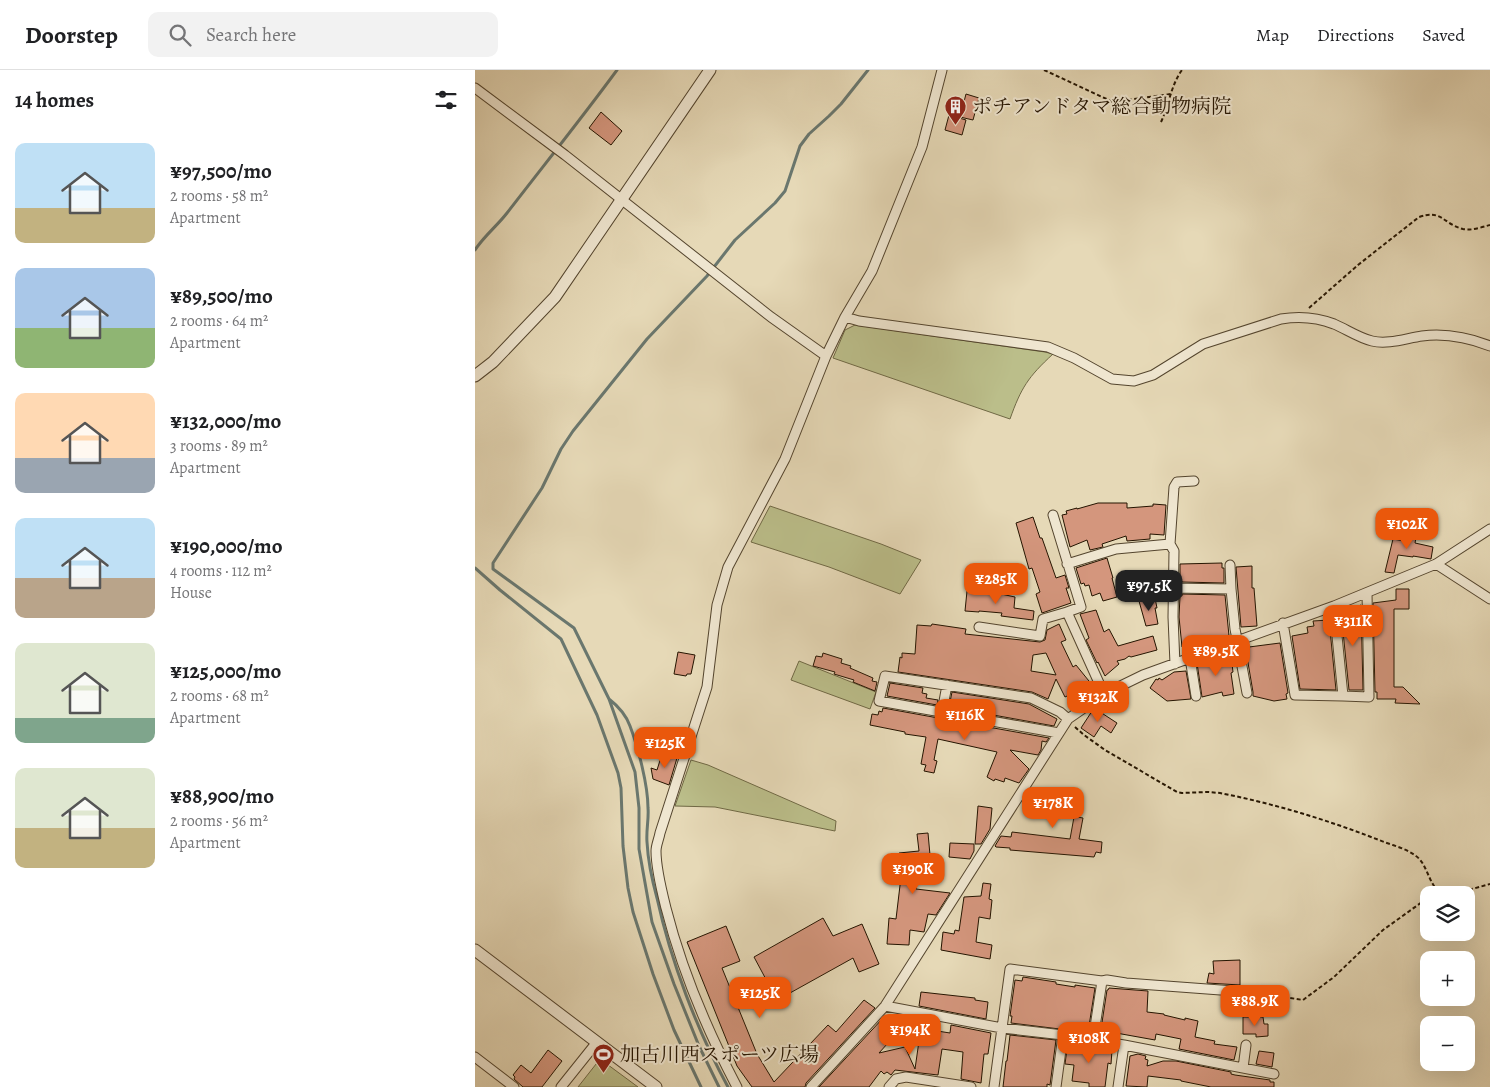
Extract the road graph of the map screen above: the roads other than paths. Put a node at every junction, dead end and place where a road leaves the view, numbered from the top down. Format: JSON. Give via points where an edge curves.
{"nodes":[{"id":1,"x":710,"y":70,"type":"edge"},
{"id":2,"x":942,"y":70,"type":"edge"},
{"id":3,"x":475,"y":88,"type":"edge"},
{"id":4,"x":621,"y":200,"type":"junction"},
{"id":5,"x":845,"y":317,"type":"junction"},
{"id":6,"x":1490,"y":346,"type":"edge"},
{"id":7,"x":826,"y":356,"type":"junction"},
{"id":8,"x":475,"y":376,"type":"edge"},
{"id":9,"x":1194,"y":481,"type":"dead end"},
{"id":10,"x":1053,"y":515,"type":"dead end"},
{"id":11,"x":1490,"y":528,"type":"edge"},
{"id":12,"x":1170,"y":544,"type":"junction"},
{"id":13,"x":1067,"y":564,"type":"junction"},
{"id":14,"x":1436,"y":564,"type":"junction"},
{"id":15,"x":1230,"y":565,"type":"dead end"},
{"id":16,"x":1173,"y":588,"type":"junction"},
{"id":17,"x":1231,"y":589,"type":"junction"},
{"id":18,"x":1367,"y":593,"type":"junction"},
{"id":19,"x":1490,"y":599,"type":"edge"},
{"id":20,"x":1334,"y":606,"type":"junction"},
{"id":21,"x":1067,"y":612,"type":"junction"},
{"id":22,"x":1283,"y":624,"type":"junction"},
{"id":23,"x":979,"y":627,"type":"dead end"},
{"id":24,"x":1237,"y":640,"type":"junction"},
{"id":25,"x":1190,"y":658,"type":"junction"},
{"id":26,"x":1175,"y":664,"type":"junction"},
{"id":27,"x":947,"y":685,"type":"junction"},
{"id":28,"x":1247,"y":693,"type":"dead end"},
{"id":29,"x":1104,"y":694,"type":"junction"},
{"id":30,"x":1196,"y":696,"type":"dead end"},
{"id":31,"x":1343,"y":696,"type":"junction"},
{"id":32,"x":942,"y":712,"type":"junction"},
{"id":33,"x":1068,"y":719,"type":"junction"},
{"id":34,"x":1059,"y":733,"type":"junction"},
{"id":35,"x":475,"y":950,"type":"edge"},
{"id":36,"x":1102,"y":981,"type":"junction"},
{"id":37,"x":1261,"y":993,"type":"road end"},
{"id":38,"x":885,"y":1006,"type":"junction"},
{"id":39,"x":1002,"y":1028,"type":"junction"},
{"id":40,"x":1063,"y":1035,"type":"junction"},
{"id":41,"x":1093,"y":1040,"type":"junction"},
{"id":42,"x":597,"y":1042,"type":"junction"},
{"id":43,"x":1124,"y":1044,"type":"junction"},
{"id":44,"x":1246,"y":1045,"type":"dead end"},
{"id":45,"x":475,"y":1057,"type":"edge"},
{"id":46,"x":1243,"y":1068,"type":"junction"},
{"id":47,"x":1274,"y":1074,"type":"dead end"},
{"id":48,"x":514,"y":1087,"type":"edge"},
{"id":49,"x":561,"y":1087,"type":"edge"},
{"id":50,"x":656,"y":1087,"type":"edge"},
{"id":51,"x":737,"y":1087,"type":"edge"},
{"id":52,"x":811,"y":1087,"type":"edge"},
{"id":53,"x":889,"y":1087,"type":"edge"},
{"id":54,"x":971,"y":1087,"type":"edge"},
{"id":55,"x":994,"y":1087,"type":"edge"},
{"id":56,"x":1056,"y":1087,"type":"edge"},
{"id":57,"x":1118,"y":1087,"type":"edge"}],
"edges":[{"from":1,"to":4,"type":"street"},
{"from":2,"to":5,"type":"street","via":[[922,147],[872,271]]},
{"from":3,"to":4,"type":"street"},
{"from":4,"to":7,"type":"street"},
{"from":4,"to":8,"type":"street","via":[[555,297],[493,362]]},
{"from":5,"to":6,"type":"street","via":[[1048,347],[1112,379],[1134,381],[1153,375],[1203,344],[1281,319],[1320,319],[1372,341],[1451,334]]},
{"from":5,"to":7,"type":"street"},
{"from":7,"to":51,"type":"street","via":[[785,459],[728,567],[717,605],[707,687],[656,852],[660,884],[673,934],[693,993]]},
{"from":9,"to":12,"type":"street","via":[[1177,482],[1174,487]]},
{"from":10,"to":13,"type":"street"},
{"from":11,"to":14,"type":"street"},
{"from":12,"to":13,"type":"street","via":[[1116,549]]},
{"from":12,"to":16,"type":"street","via":[[1174,550]]},
{"from":13,"to":21,"type":"street","via":[[1081,607]]},
{"from":14,"to":18,"type":"street"},
{"from":14,"to":19,"type":"street"},
{"from":15,"to":17,"type":"street"},
{"from":16,"to":17,"type":"street"},
{"from":16,"to":26,"type":"street"},
{"from":17,"to":24,"type":"street"},
{"from":18,"to":20,"type":"street"},
{"from":18,"to":31,"type":"street","via":[[1369,697]]},
{"from":20,"to":22,"type":"street"},
{"from":20,"to":31,"type":"street"},
{"from":21,"to":23,"type":"street","via":[[1043,619],[1040,636]]},
{"from":21,"to":29,"type":"street"},
{"from":22,"to":24,"type":"street"},
{"from":22,"to":31,"type":"street","via":[[1295,695]]},
{"from":24,"to":25,"type":"street"},
{"from":24,"to":28,"type":"street"},
{"from":25,"to":26,"type":"street"},
{"from":25,"to":30,"type":"street"},
{"from":26,"to":29,"type":"street","via":[[1143,674]]},
{"from":27,"to":32,"type":"street"},
{"from":27,"to":32,"type":"street","via":[[885,676],[879,701]]},
{"from":27,"to":33,"type":"street","via":[[1031,698]]},
{"from":29,"to":33,"type":"street"},
{"from":32,"to":34,"type":"street"},
{"from":33,"to":34,"type":"street"},
{"from":34,"to":38,"type":"street"},
{"from":35,"to":42,"type":"street"},
{"from":36,"to":37,"type":"street"},
{"from":36,"to":39,"type":"street","via":[[1010,969]]},
{"from":36,"to":41,"type":"street"},
{"from":38,"to":39,"type":"street"},
{"from":38,"to":52,"type":"street"},
{"from":39,"to":40,"type":"street"},
{"from":39,"to":55,"type":"street"},
{"from":40,"to":41,"type":"street"},
{"from":40,"to":56,"type":"street"},
{"from":41,"to":43,"type":"street"},
{"from":42,"to":49,"type":"street"},
{"from":42,"to":50,"type":"street"},
{"from":43,"to":46,"type":"street"},
{"from":43,"to":57,"type":"street"},
{"from":44,"to":46,"type":"street"},
{"from":45,"to":48,"type":"street"},
{"from":46,"to":47,"type":"street"},
{"from":53,"to":54,"type":"street","via":[[896,1079],[907,1077]]}]}
